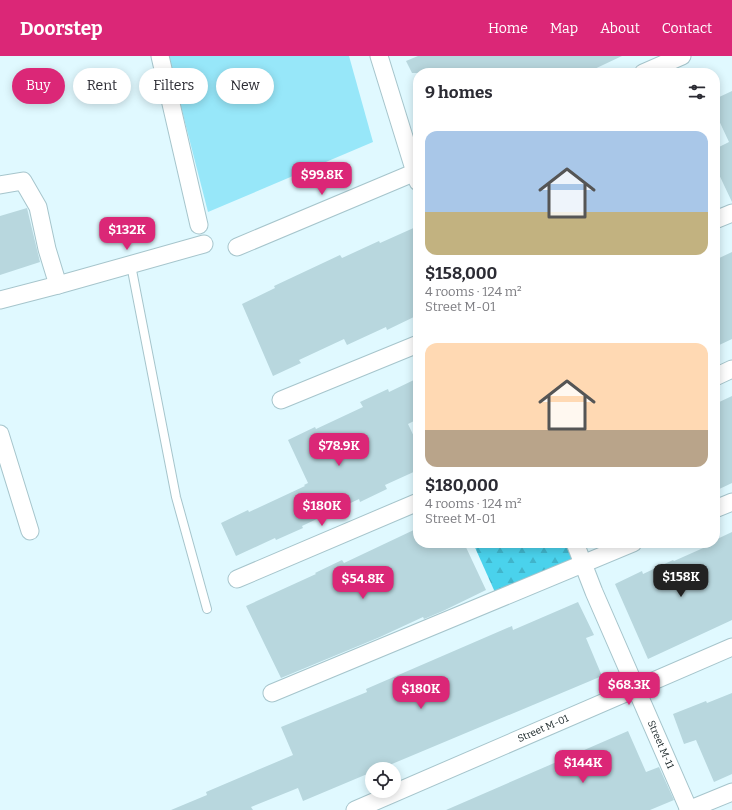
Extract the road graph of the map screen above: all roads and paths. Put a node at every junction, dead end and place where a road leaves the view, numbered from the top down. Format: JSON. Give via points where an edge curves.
{"nodes":[{"id":1,"x":160,"y":56,"type":"edge"},
{"id":2,"x":379,"y":56,"type":"edge"},
{"id":3,"x":682,"y":56,"type":"edge"},
{"id":4,"x":654,"y":68,"type":"edge"},
{"id":5,"x":413,"y":162,"type":"edge"},
{"id":6,"x":413,"y":177,"type":"edge"},
{"id":7,"x":0,"y":185,"type":"edge"},
{"id":8,"x":732,"y":213,"type":"edge"},
{"id":9,"x":720,"y":218,"type":"edge"},
{"id":10,"x":199,"y":225,"type":"dead end"},
{"id":11,"x":204,"y":244,"type":"dead end"},
{"id":12,"x":237,"y":247,"type":"dead end"},
{"id":13,"x":131,"y":265,"type":"junction"},
{"id":14,"x":58,"y":285,"type":"junction"},
{"id":15,"x":0,"y":300,"type":"edge"},
{"id":16,"x":413,"y":346,"type":"edge"},
{"id":17,"x":732,"y":369,"type":"edge"},
{"id":18,"x":720,"y":374,"type":"edge"},
{"id":19,"x":281,"y":400,"type":"dead end"},
{"id":20,"x":0,"y":434,"type":"edge"},
{"id":21,"x":732,"y":502,"type":"edge"},
{"id":22,"x":413,"y":504,"type":"edge"},
{"id":23,"x":720,"y":507,"type":"edge"},
{"id":24,"x":30,"y":531,"type":"dead end"},
{"id":25,"x":577,"y":548,"type":"edge"},
{"id":26,"x":621,"y":548,"type":"edge"},
{"id":27,"x":584,"y":563,"type":"junction"},
{"id":28,"x":237,"y":579,"type":"dead end"},
{"id":29,"x":207,"y":609,"type":"dead end"},
{"id":30,"x":732,"y":647,"type":"edge"},
{"id":31,"x":637,"y":688,"type":"junction"},
{"id":32,"x":272,"y":693,"type":"dead end"},
{"id":33,"x":732,"y":792,"type":"edge"},
{"id":34,"x":355,"y":810,"type":"edge"},
{"id":35,"x":689,"y":810,"type":"edge"}],
"edges":[{"from":1,"to":10,"type":"street"},
{"from":2,"to":5,"type":"street"},
{"from":3,"to":4,"type":"street"},
{"from":6,"to":12,"type":"street"},
{"from":7,"to":14,"type":"street","via":[[23,181],[38,208],[46,250]]},
{"from":8,"to":9,"type":"street"},
{"from":11,"to":13,"type":"street"},
{"from":13,"to":14,"type":"street"},
{"from":13,"to":29,"type":"lane","via":[[176,497]]},
{"from":14,"to":15,"type":"street"},
{"from":16,"to":19,"type":"street"},
{"from":17,"to":18,"type":"street"},
{"from":20,"to":24,"type":"street"},
{"from":21,"to":23,"type":"street"},
{"from":22,"to":28,"type":"street"},
{"from":25,"to":27,"type":"street","name":"Street M-11"},
{"from":26,"to":27,"type":"street"},
{"from":27,"to":31,"type":"street","name":"Street M-11","via":[[594,592]]},
{"from":27,"to":32,"type":"street"},
{"from":30,"to":31,"type":"street","name":"Street M-01"},
{"from":31,"to":34,"type":"street","name":"Street M-01"},
{"from":31,"to":35,"type":"street","name":"Street M-11"},
{"from":33,"to":35,"type":"street"}]}
